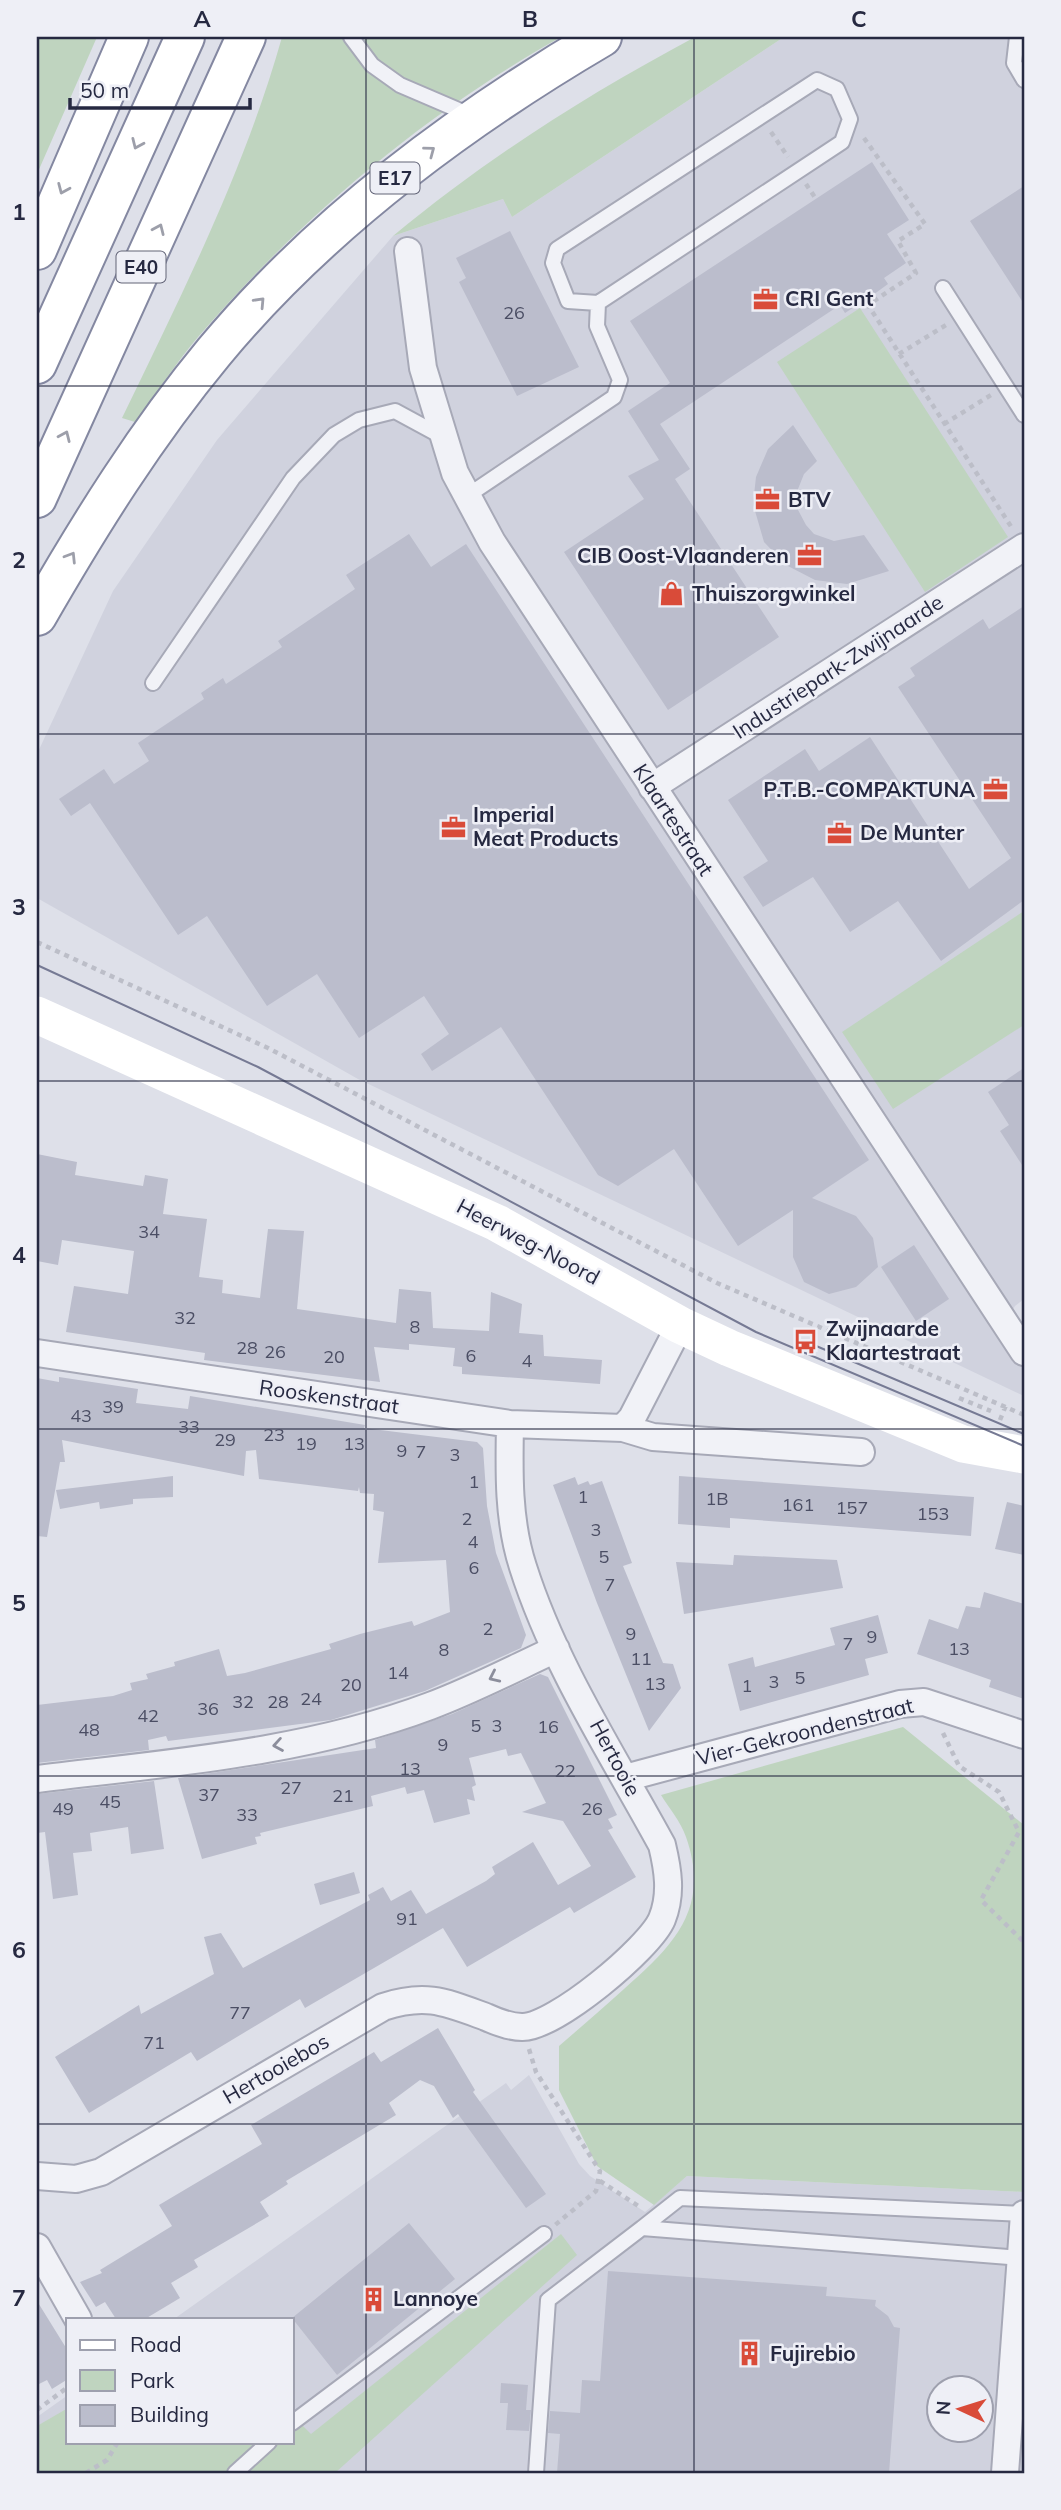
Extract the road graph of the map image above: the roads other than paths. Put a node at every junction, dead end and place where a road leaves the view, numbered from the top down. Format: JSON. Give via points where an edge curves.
{"nodes":[{"id":1,"x":129,"y":37,"type":"edge"},
{"id":2,"x":185,"y":37,"type":"edge"},
{"id":3,"x":246,"y":37,"type":"edge"},
{"id":4,"x":351,"y":37,"type":"edge"},
{"id":5,"x":602,"y":37,"type":"edge"},
{"id":6,"x":1017,"y":37,"type":"edge"},
{"id":7,"x":1024,"y":80,"type":"edge"},
{"id":8,"x":474,"y":117,"type":"junction"},
{"id":9,"x":37,"y":250,"type":"edge"},
{"id":10,"x":408,"y":251,"type":"dead end"},
{"id":11,"x":943,"y":288,"type":"dead end"},
{"id":12,"x":598,"y":303,"type":"junction"},
{"id":13,"x":37,"y":364,"type":"edge"},
{"id":14,"x":1024,"y":415,"type":"edge"},
{"id":15,"x":444,"y":438,"type":"junction"},
{"id":16,"x":467,"y":496,"type":"junction"},
{"id":17,"x":37,"y":498,"type":"edge"},
{"id":18,"x":1024,"y":547,"type":"edge"},
{"id":19,"x":37,"y":616,"type":"edge"},
{"id":20,"x":153,"y":683,"type":"dead end"},
{"id":21,"x":652,"y":787,"type":"junction"},
{"id":22,"x":37,"y":1015,"type":"edge"},
{"id":23,"x":680,"y":1325,"type":"junction"},
{"id":24,"x":1024,"y":1352,"type":"edge"},
{"id":25,"x":37,"y":1353,"type":"edge"},
{"id":26,"x":510,"y":1424,"type":"junction"},
{"id":27,"x":623,"y":1428,"type":"junction"},
{"id":28,"x":860,"y":1452,"type":"dead end"},
{"id":29,"x":1024,"y":1455,"type":"edge"},
{"id":30,"x":556,"y":1648,"type":"junction"},
{"id":31,"x":1024,"y":1735,"type":"edge"},
{"id":32,"x":625,"y":1778,"type":"junction"},
{"id":33,"x":37,"y":1779,"type":"edge"},
{"id":34,"x":522,"y":2027,"type":"joint"},
{"id":35,"x":37,"y":2176,"type":"edge"},
{"id":36,"x":1024,"y":2214,"type":"edge"},
{"id":37,"x":642,"y":2228,"type":"junction"},
{"id":38,"x":544,"y":2234,"type":"road end"},
{"id":39,"x":37,"y":2247,"type":"edge"},
{"id":40,"x":1021,"y":2258,"type":"junction"},
{"id":41,"x":77,"y":2318,"type":"edge"},
{"id":42,"x":294,"y":2422,"type":"edge"},
{"id":43,"x":268,"y":2444,"type":"edge"},
{"id":44,"x":235,"y":2473,"type":"edge"},
{"id":45,"x":536,"y":2473,"type":"edge"},
{"id":46,"x":1005,"y":2473,"type":"edge"}],
"edges":[{"from":1,"to":9,"type":"highway","one_way":true},
{"from":2,"to":13,"type":"highway","number":"E40","one_way":true},
{"from":17,"to":3,"type":"highway","number":"E40","one_way":true},
{"from":4,"to":8,"type":"lane","via":[[372,65],[400,85]]},
{"from":5,"to":8,"type":"highway","number":"E17"},
{"from":6,"to":7,"type":"lane","via":[[1014,64]]},
{"from":19,"to":8,"type":"highway","number":"E17","one_way":true,"via":[[125,470],[214,352],[331,231]]},
{"from":10,"to":15,"type":"street","name":"Klaartestraat","via":[[423,368]]},
{"from":11,"to":14,"type":"lane"},
{"from":12,"to":12,"type":"lane","via":[[842,142],[850,119],[837,89],[817,80],[557,249],[553,263],[568,301]]},
{"from":12,"to":16,"type":"lane","via":[[597,326],[620,380],[614,397]]},
{"from":15,"to":16,"type":"street","name":"Klaartestraat"},
{"from":15,"to":20,"type":"lane","via":[[395,411],[359,420],[334,435],[293,478]]},
{"from":16,"to":21,"type":"street","name":"Klaartestraat","via":[[492,542]]},
{"from":18,"to":21,"type":"street","name":"Industriepark-Zwijnaarde"},
{"from":21,"to":24,"type":"street","name":"Klaartestraat"},
{"from":22,"to":23,"type":"street","name":"Heerweg-Noord","via":[[497,1223]]},
{"from":23,"to":27,"type":"street"},
{"from":23,"to":29,"type":"street","name":"Heerweg-Noord","via":[[964,1444]]},
{"from":25,"to":26,"type":"street","name":"Rooskenstraat"},
{"from":26,"to":27,"type":"street","name":"Rooskenstraat"},
{"from":26,"to":30,"type":"street","name":"Hertooie","via":[[508,1480],[513,1524],[523,1567]]},
{"from":27,"to":28,"type":"street","name":"Rooskenstraat","via":[[653,1437]]},
{"from":30,"to":32,"type":"street","name":"Hertooie"},
{"from":30,"to":33,"type":"street","one_way":true,"via":[[431,1706],[369,1726],[227,1754]]},
{"from":31,"to":32,"type":"street","name":"Vier-Gekroondenstraat","via":[[924,1702],[900,1704]]},
{"from":32,"to":34,"type":"street","name":"Hertooie","via":[[662,1845],[669,1894],[662,1920],[642,1947],[558,2016]]},
{"from":34,"to":35,"type":"street","name":"Hertooiebos","via":[[440,2000],[410,1998],[383,2007],[102,2172],[76,2179]]},
{"from":36,"to":37,"type":"lane","via":[[680,2198]]},
{"from":36,"to":40,"type":"street"},
{"from":37,"to":40,"type":"lane"},
{"from":37,"to":45,"type":"lane","via":[[548,2300]]},
{"from":38,"to":42,"type":"lane"},
{"from":39,"to":41,"type":"street"},
{"from":40,"to":46,"type":"street"},
{"from":43,"to":44,"type":"lane"}]}
